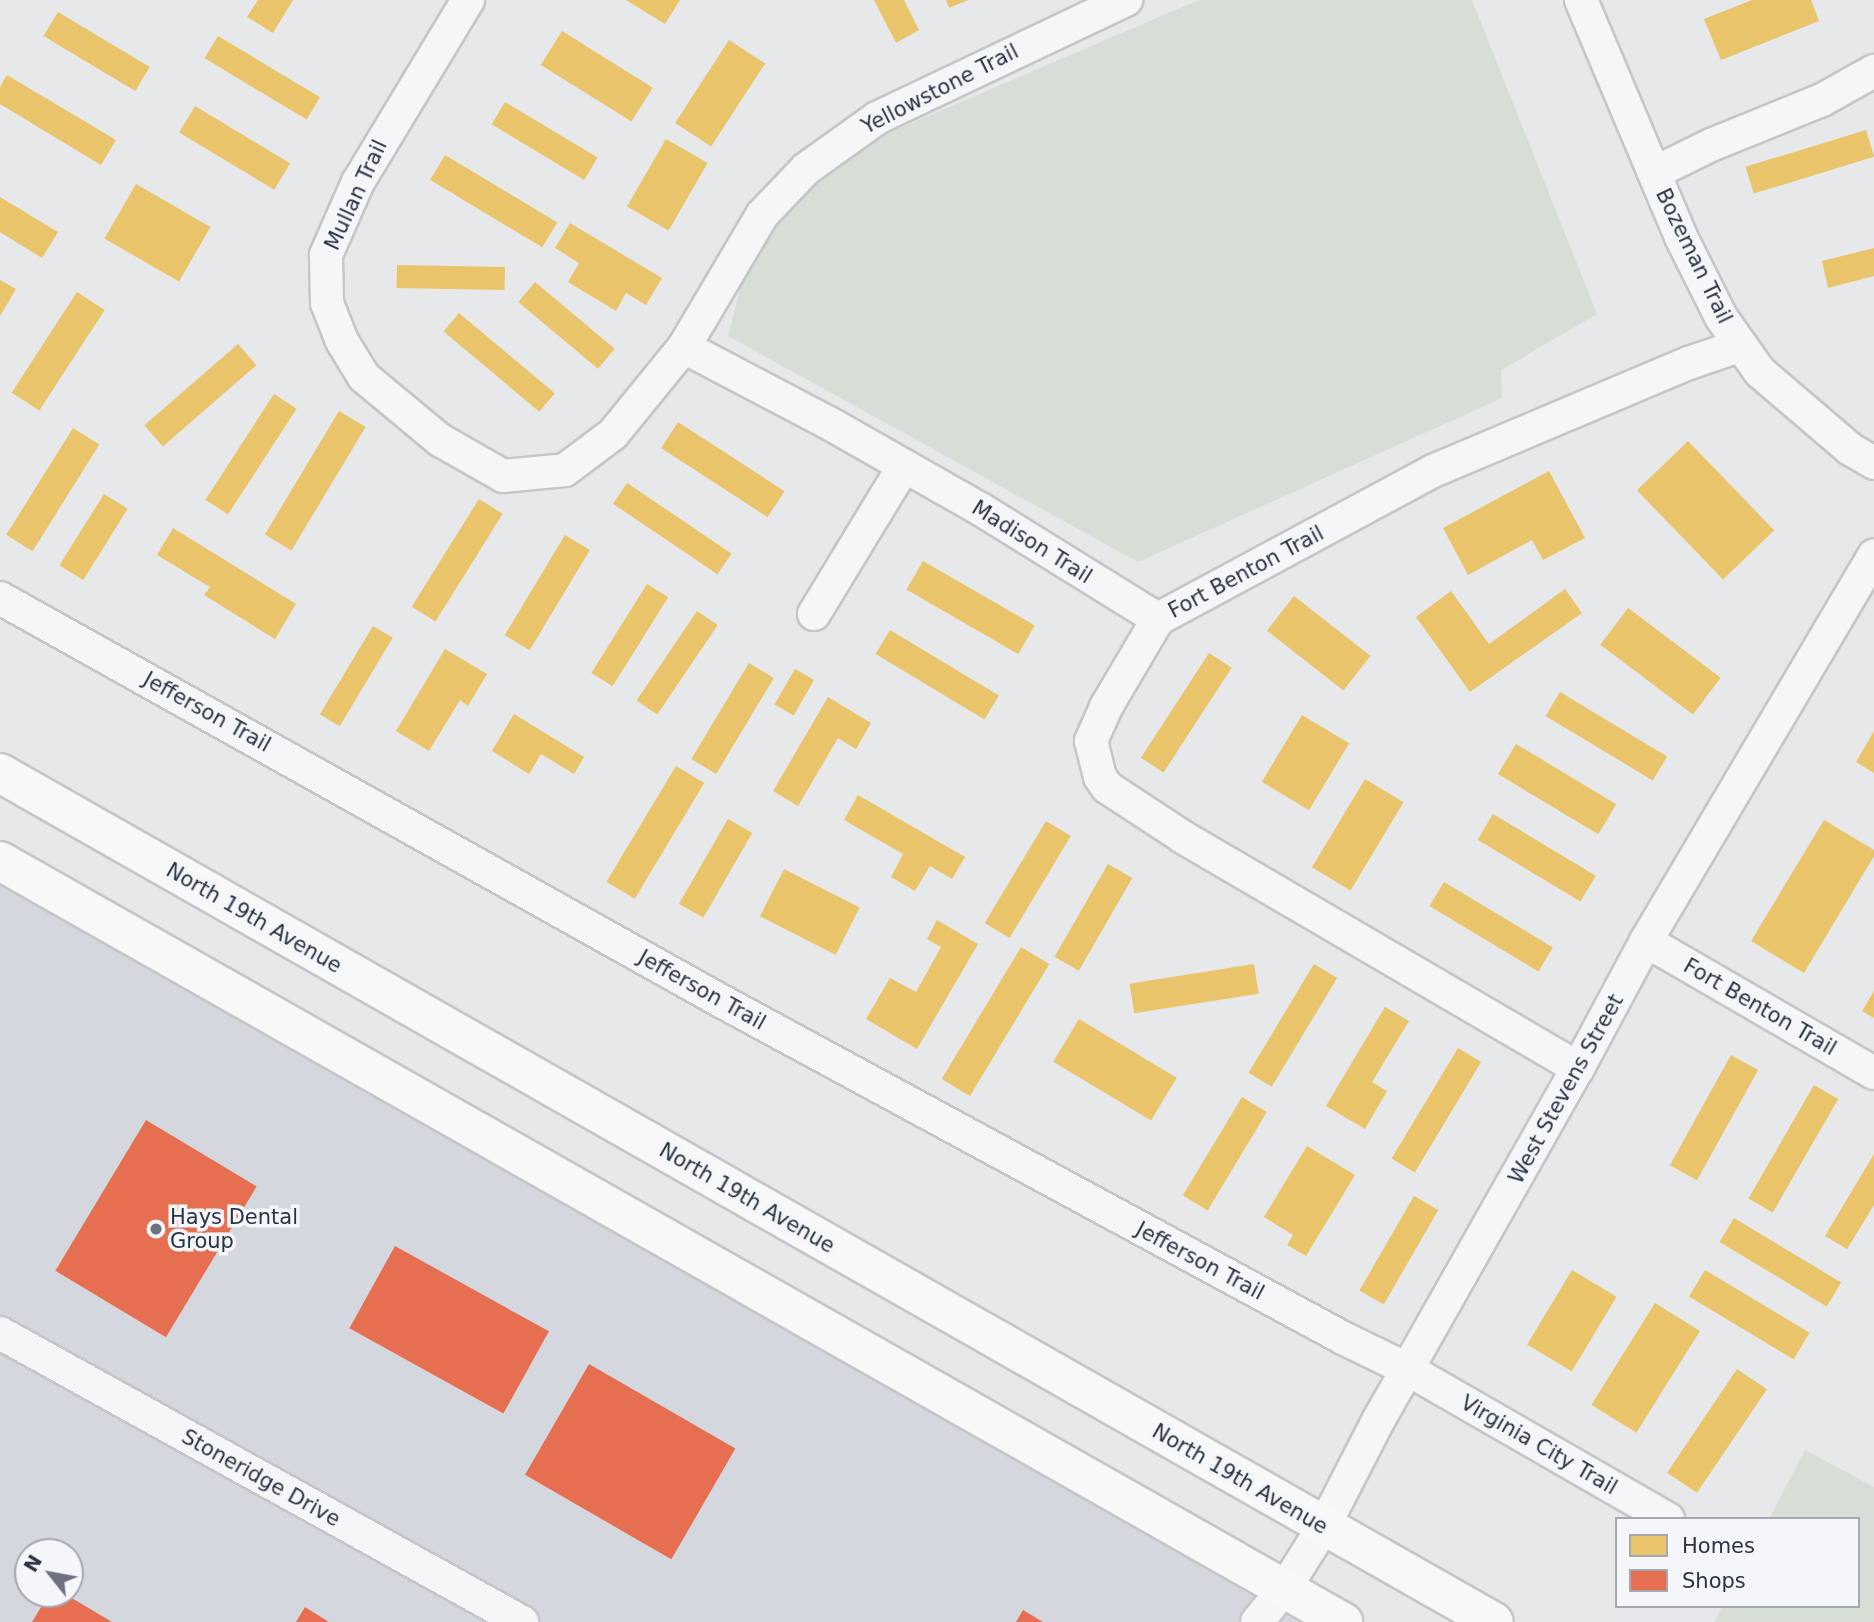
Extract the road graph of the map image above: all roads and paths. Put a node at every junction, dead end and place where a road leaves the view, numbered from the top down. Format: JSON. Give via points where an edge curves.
{"nodes":[{"id":1,"x":468,"y":0,"type":"edge"},
{"id":2,"x":1581,"y":0,"type":"edge"},
{"id":3,"x":1114,"y":2,"type":"edge"},
{"id":4,"x":1874,"y":71,"type":"edge"},
{"id":5,"x":1654,"y":173,"type":"junction"},
{"id":6,"x":1739,"y":346,"type":"junction"},
{"id":7,"x":684,"y":347,"type":"junction"},
{"id":8,"x":1874,"y":463,"type":"edge"},
{"id":9,"x":904,"y":466,"type":"junction"},
{"id":10,"x":1874,"y":555,"type":"edge"},
{"id":11,"x":0,"y":598,"type":"edge"},
{"id":12,"x":814,"y":614,"type":"dead end"},
{"id":13,"x":1158,"y":620,"type":"junction"},
{"id":14,"x":0,"y":774,"type":"edge"},
{"id":15,"x":0,"y":861,"type":"edge"},
{"id":16,"x":1646,"y":941,"type":"junction"},
{"id":17,"x":1578,"y":1068,"type":"junction"},
{"id":18,"x":1874,"y":1073,"type":"edge"},
{"id":19,"x":0,"y":1333,"type":"edge"},
{"id":20,"x":1409,"y":1370,"type":"junction"},
{"id":21,"x":1665,"y":1517,"type":"edge"},
{"id":22,"x":1324,"y":1527,"type":"junction"},
{"id":23,"x":1285,"y":1588,"type":"junction"},
{"id":24,"x":522,"y":1622,"type":"edge"},
{"id":25,"x":1257,"y":1622,"type":"edge"},
{"id":26,"x":1343,"y":1622,"type":"edge"},
{"id":27,"x":1494,"y":1622,"type":"edge"}],
"edges":[{"from":1,"to":7,"type":"street","name":"Mullan Trail","via":[[358,182],[326,255],[327,303],[342,341],[364,377],[440,440],[503,476],[565,470],[613,434]]},
{"from":2,"to":5,"type":"street","name":"Bozeman Trail"},
{"from":3,"to":7,"type":"street","name":"Yellowstone Trail","via":[[877,118],[806,169],[762,215]]},
{"from":4,"to":5,"type":"street","via":[[1822,100]]},
{"from":5,"to":6,"type":"street","name":"Bozeman Trail"},
{"from":6,"to":8,"type":"street","name":"Bozeman Trail","via":[[1760,372],[1850,449]]},
{"from":6,"to":13,"type":"street","name":"Fort Benton Trail","via":[[1433,471]]},
{"from":7,"to":9,"type":"street","name":"Madison Trail"},
{"from":9,"to":12,"type":"street"},
{"from":9,"to":13,"type":"street","name":"Madison Trail"},
{"from":10,"to":16,"type":"street","name":"West Stevens Street"},
{"from":11,"to":20,"type":"street","name":"Jefferson Trail","via":[[723,1002]]},
{"from":13,"to":17,"type":"street","name":"Fort Benton Trail","via":[[1091,741],[1107,787]]},
{"from":14,"to":22,"type":"main road","name":"North 19th Avenue"},
{"from":15,"to":23,"type":"main road"},
{"from":16,"to":17,"type":"street","name":"West Stevens Street"},
{"from":16,"to":18,"type":"street","name":"Fort Benton Trail"},
{"from":17,"to":20,"type":"street","name":"West Stevens Street"},
{"from":19,"to":24,"type":"street","name":"Stoneridge Drive"},
{"from":20,"to":21,"type":"street","name":"Virginia City Trail"},
{"from":20,"to":22,"type":"street","name":"West Stevens Street"},
{"from":22,"to":23,"type":"street","name":"West Stevens Street"},
{"from":22,"to":27,"type":"main road","name":"North 19th Avenue"},
{"from":23,"to":25,"type":"street","name":"West Stevens Street"},
{"from":23,"to":26,"type":"main road"}]}
